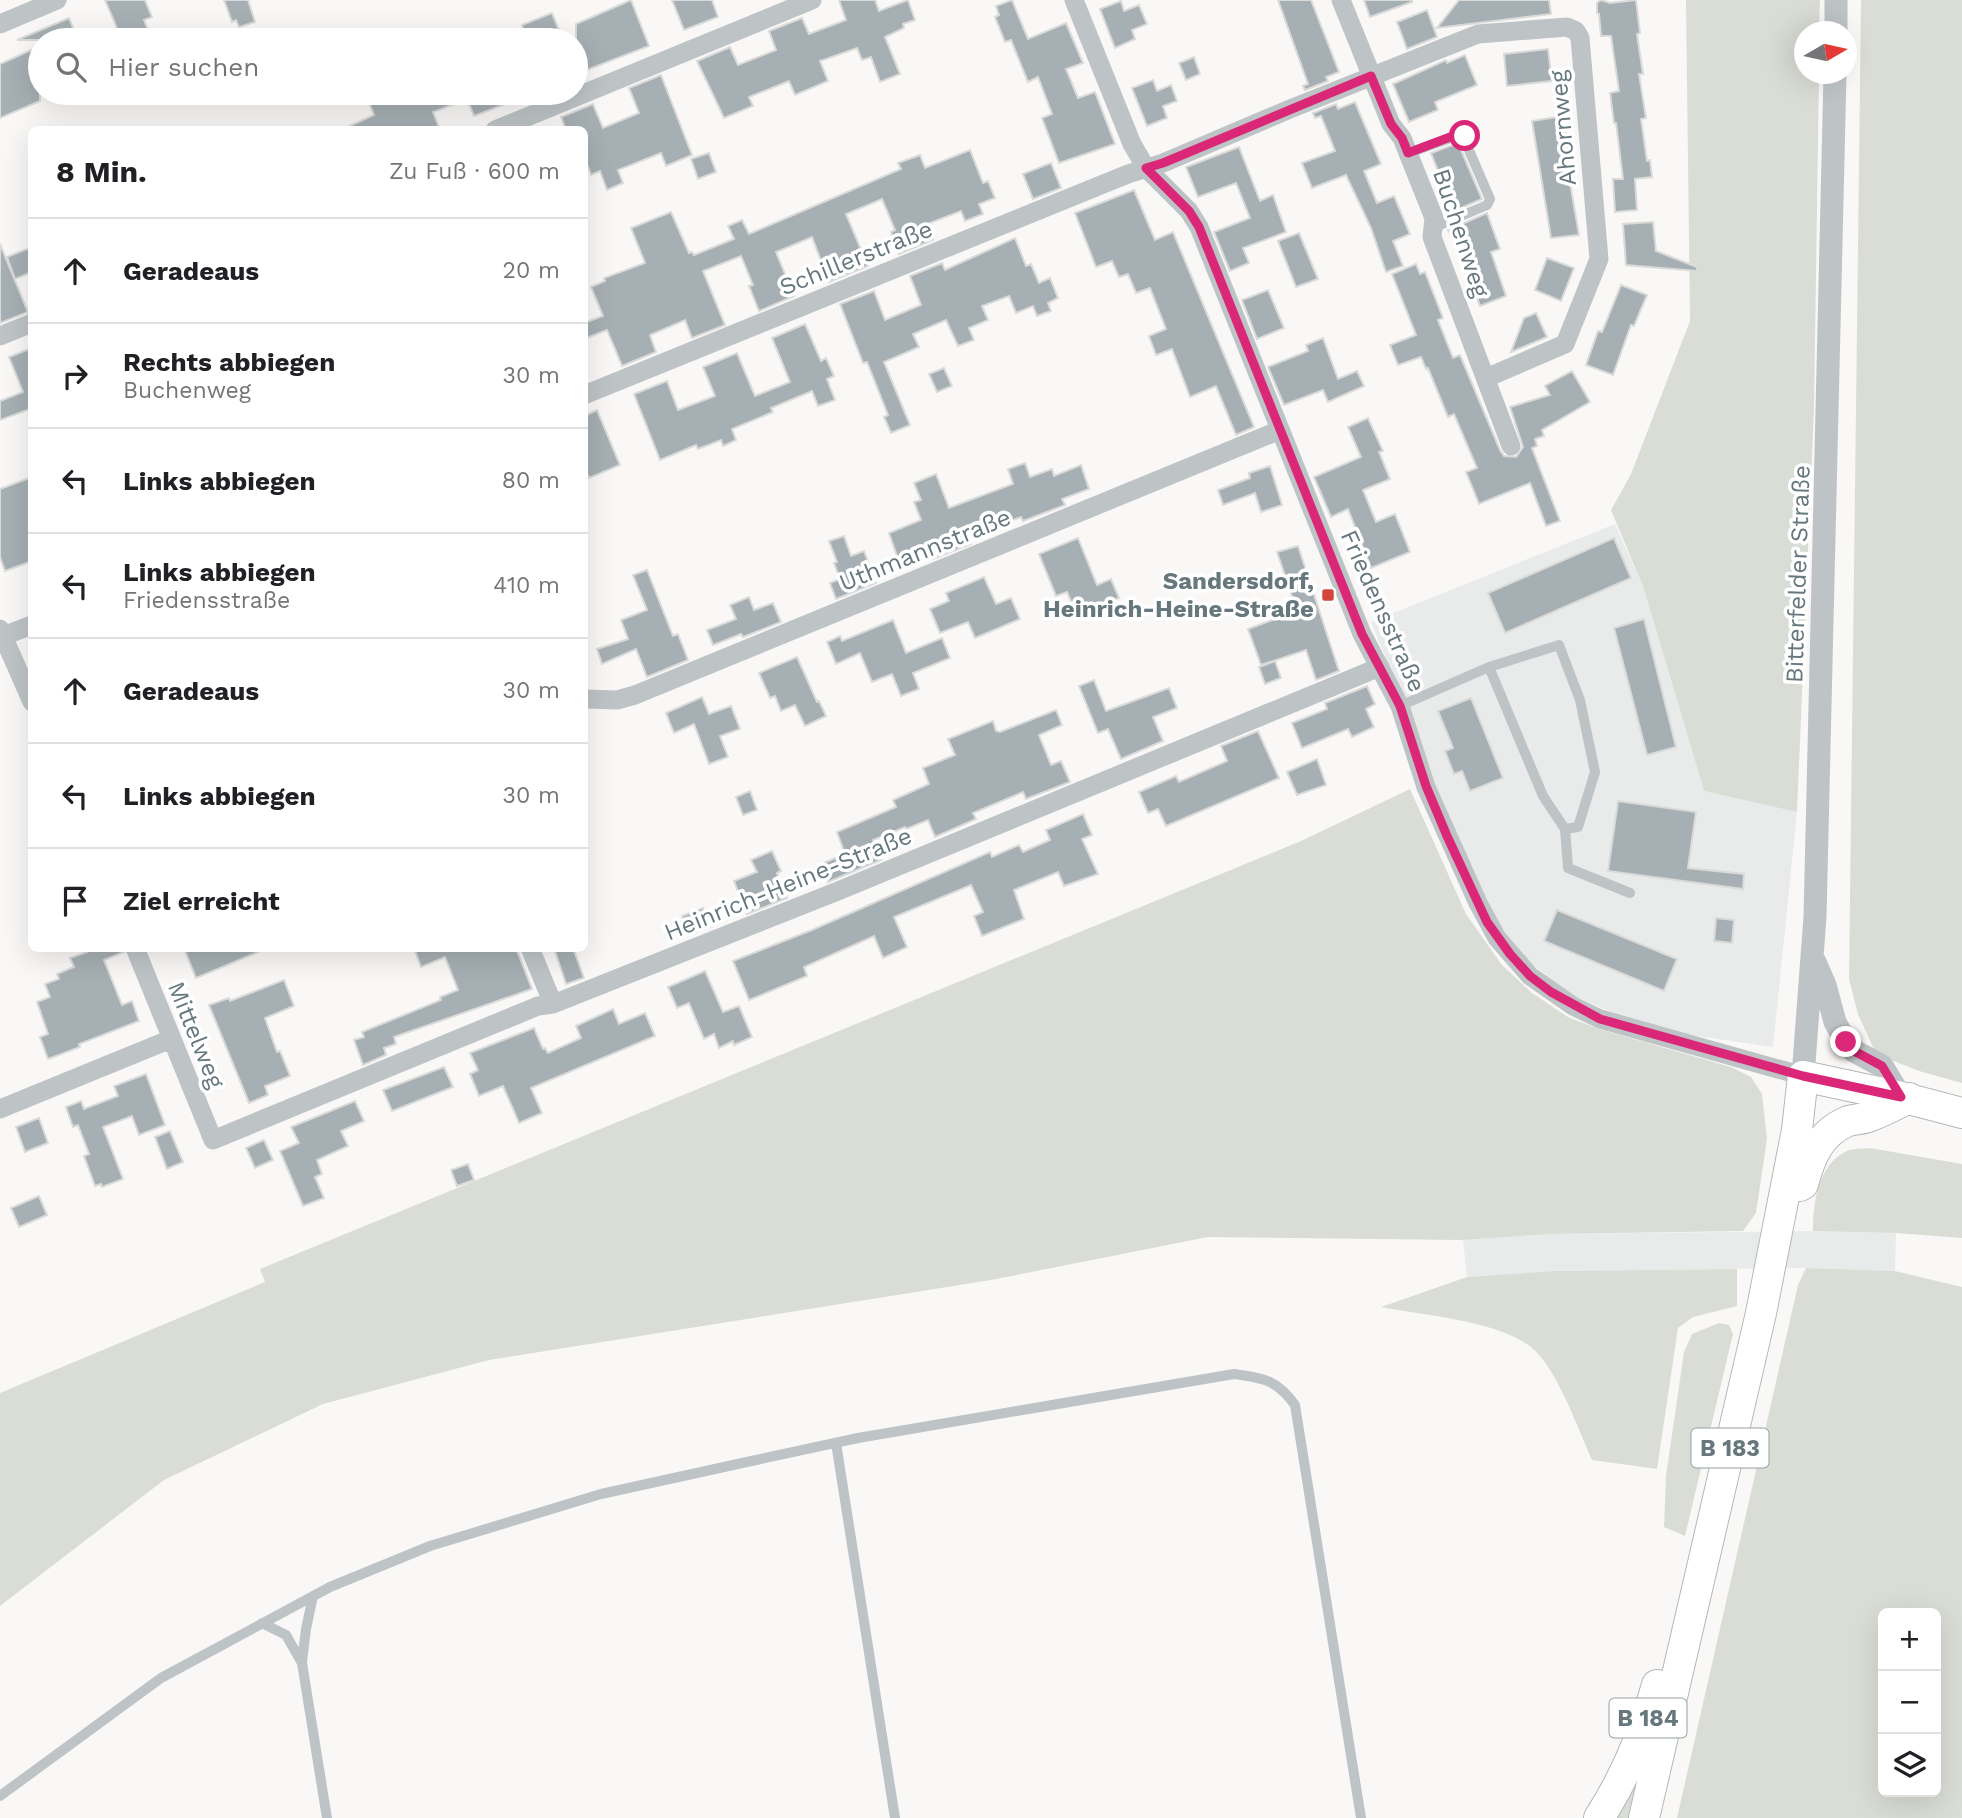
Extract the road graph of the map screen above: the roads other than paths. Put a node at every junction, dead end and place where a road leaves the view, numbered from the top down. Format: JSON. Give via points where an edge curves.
{"nodes":[{"id":1,"x":57,"y":0,"type":"edge"},
{"id":2,"x":812,"y":0,"type":"edge"},
{"id":3,"x":1074,"y":0,"type":"edge"},
{"id":4,"x":1341,"y":0,"type":"edge"},
{"id":5,"x":1836,"y":0,"type":"edge"},
{"id":6,"x":1836,"y":21,"type":"edge"},
{"id":7,"x":0,"y":23,"type":"edge"},
{"id":8,"x":1371,"y":76,"type":"junction"},
{"id":9,"x":1835,"y":84,"type":"edge"},
{"id":10,"x":588,"y":92,"type":"edge"},
{"id":11,"x":556,"y":105,"type":"edge"},
{"id":12,"x":505,"y":126,"type":"edge"},
{"id":13,"x":1408,"y":153,"type":"junction"},
{"id":14,"x":1146,"y":168,"type":"junction"},
{"id":15,"x":1433,"y":228,"type":"junction"},
{"id":16,"x":28,"y":325,"type":"edge"},
{"id":17,"x":0,"y":336,"type":"edge"},
{"id":18,"x":1486,"y":378,"type":"junction"},
{"id":19,"x":588,"y":393,"type":"edge"},
{"id":20,"x":1280,"y":430,"type":"junction"},
{"id":21,"x":1511,"y":446,"type":"dead end"},
{"id":22,"x":28,"y":626,"type":"edge"},
{"id":23,"x":2,"y":633,"type":"edge"},
{"id":24,"x":1380,"y":667,"type":"junction"},
{"id":25,"x":1489,"y":667,"type":"junction"},
{"id":26,"x":28,"y":693,"type":"edge"},
{"id":27,"x":588,"y":699,"type":"edge"},
{"id":28,"x":1400,"y":706,"type":"junction"},
{"id":29,"x":1564,"y":829,"type":"junction"},
{"id":30,"x":1630,"y":893,"type":"dead end"},
{"id":31,"x":137,"y":952,"type":"edge"},
{"id":32,"x":532,"y":952,"type":"edge"},
{"id":33,"x":1813,"y":960,"type":"junction"},
{"id":34,"x":553,"y":1004,"type":"junction"},
{"id":35,"x":171,"y":1039,"type":"junction"},
{"id":36,"x":1803,"y":1076,"type":"junction"},
{"id":37,"x":1905,"y":1098,"type":"junction"},
{"id":38,"x":0,"y":1109,"type":"edge"},
{"id":39,"x":1962,"y":1113,"type":"edge"},
{"id":40,"x":213,"y":1140,"type":"joint"},
{"id":41,"x":1782,"y":1208,"type":"junction"},
{"id":42,"x":836,"y":1443,"type":"junction"},
{"id":43,"x":313,"y":1596,"type":"junction"},
{"id":44,"x":1691,"y":1616,"type":"junction"},
{"id":45,"x":261,"y":1623,"type":"junction"},
{"id":46,"x":302,"y":1663,"type":"junction"},
{"id":47,"x":0,"y":1796,"type":"edge"},
{"id":48,"x":327,"y":1818,"type":"edge"},
{"id":49,"x":895,"y":1818,"type":"edge"},
{"id":50,"x":1361,"y":1818,"type":"edge"},
{"id":51,"x":1599,"y":1818,"type":"edge"},
{"id":52,"x":1644,"y":1818,"type":"edge"}],
"edges":[{"from":1,"to":7,"type":"street"},
{"from":2,"to":10,"type":"street"},
{"from":3,"to":14,"type":"street","name":"Friedensstraße","via":[[1125,129]]},
{"from":4,"to":8,"type":"street","name":"Buchenweg"},
{"from":5,"to":6,"type":"street"},
{"from":8,"to":13,"type":"street","name":"Buchenweg"},
{"from":8,"to":14,"type":"street","name":"Ahornweg"},
{"from":8,"to":18,"type":"street","name":"Ahornweg","via":[[1478,34],[1567,27],[1580,38],[1599,259],[1565,344]]},
{"from":9,"to":33,"type":"street","name":"Bitterfelder Straße"},
{"from":11,"to":12,"type":"street"},
{"from":13,"to":15,"type":"street","name":"Buchenweg","via":[[1434,218]]},
{"from":13,"to":15,"type":"lane","via":[[1462,134],[1490,199],[1487,205]]},
{"from":14,"to":19,"type":"street","name":"Schillerstraße"},
{"from":14,"to":20,"type":"street","name":"Friedensstraße","via":[[1199,227]]},
{"from":15,"to":18,"type":"street","name":"Buchenweg","via":[[1432,237]]},
{"from":16,"to":17,"type":"street"},
{"from":18,"to":21,"type":"street","name":"Buchenweg"},
{"from":20,"to":24,"type":"street","name":"Friedensstraße","via":[[1362,634]]},
{"from":20,"to":27,"type":"street","name":"Uthmannstraße","via":[[635,695]]},
{"from":22,"to":23,"type":"street"},
{"from":23,"to":26,"type":"street"},
{"from":24,"to":28,"type":"street","name":"Friedensstraße"},
{"from":24,"to":34,"type":"street","name":"Heinrich-Heine-Straße"},
{"from":25,"to":28,"type":"lane"},
{"from":25,"to":29,"type":"lane","via":[[1543,796]]},
{"from":25,"to":29,"type":"lane","via":[[1559,645],[1580,700],[1595,772],[1578,827]]},
{"from":28,"to":36,"type":"street","name":"Friedensstraße","via":[[1426,786],[1478,904],[1497,938],[1530,976],[1600,1019]]},
{"from":29,"to":30,"type":"lane","via":[[1568,868]]},
{"from":31,"to":35,"type":"street","name":"Mittelweg"},
{"from":32,"to":34,"type":"street"},
{"from":33,"to":36,"type":"street","name":"Bitterfelder Straße"},
{"from":33,"to":37,"type":"street","via":[[1844,1040],[1882,1066]]},
{"from":34,"to":40,"type":"street","name":"Heinrich-Heine-Straße","via":[[538,1006]]},
{"from":35,"to":38,"type":"street"},
{"from":35,"to":40,"type":"street","name":"Mittelweg"},
{"from":36,"to":37,"type":"main road"},
{"from":36,"to":41,"type":"main road","number":"B 183"},
{"from":37,"to":39,"type":"main road"},
{"from":37,"to":41,"type":"main road","number":"B 183","via":[[1865,1118],[1844,1122],[1829,1133],[1817,1144],[1802,1184]]},
{"from":41,"to":44,"type":"main road","number":"B 183"},
{"from":42,"to":43,"type":"lane","via":[[601,1494],[508,1521],[430,1546]]},
{"from":42,"to":49,"type":"lane"},
{"from":42,"to":50,"type":"lane","via":[[1234,1374],[1262,1378],[1283,1388],[1295,1405]]},
{"from":43,"to":45,"type":"lane"},
{"from":43,"to":46,"type":"lane"},
{"from":44,"to":51,"type":"main road","number":"B 184","via":[[1666,1652],[1639,1742]]},
{"from":44,"to":52,"type":"main road","number":"B 183"},
{"from":45,"to":46,"type":"lane","via":[[286,1635]]},
{"from":45,"to":47,"type":"lane","via":[[161,1678]]},
{"from":46,"to":48,"type":"lane"}]}
